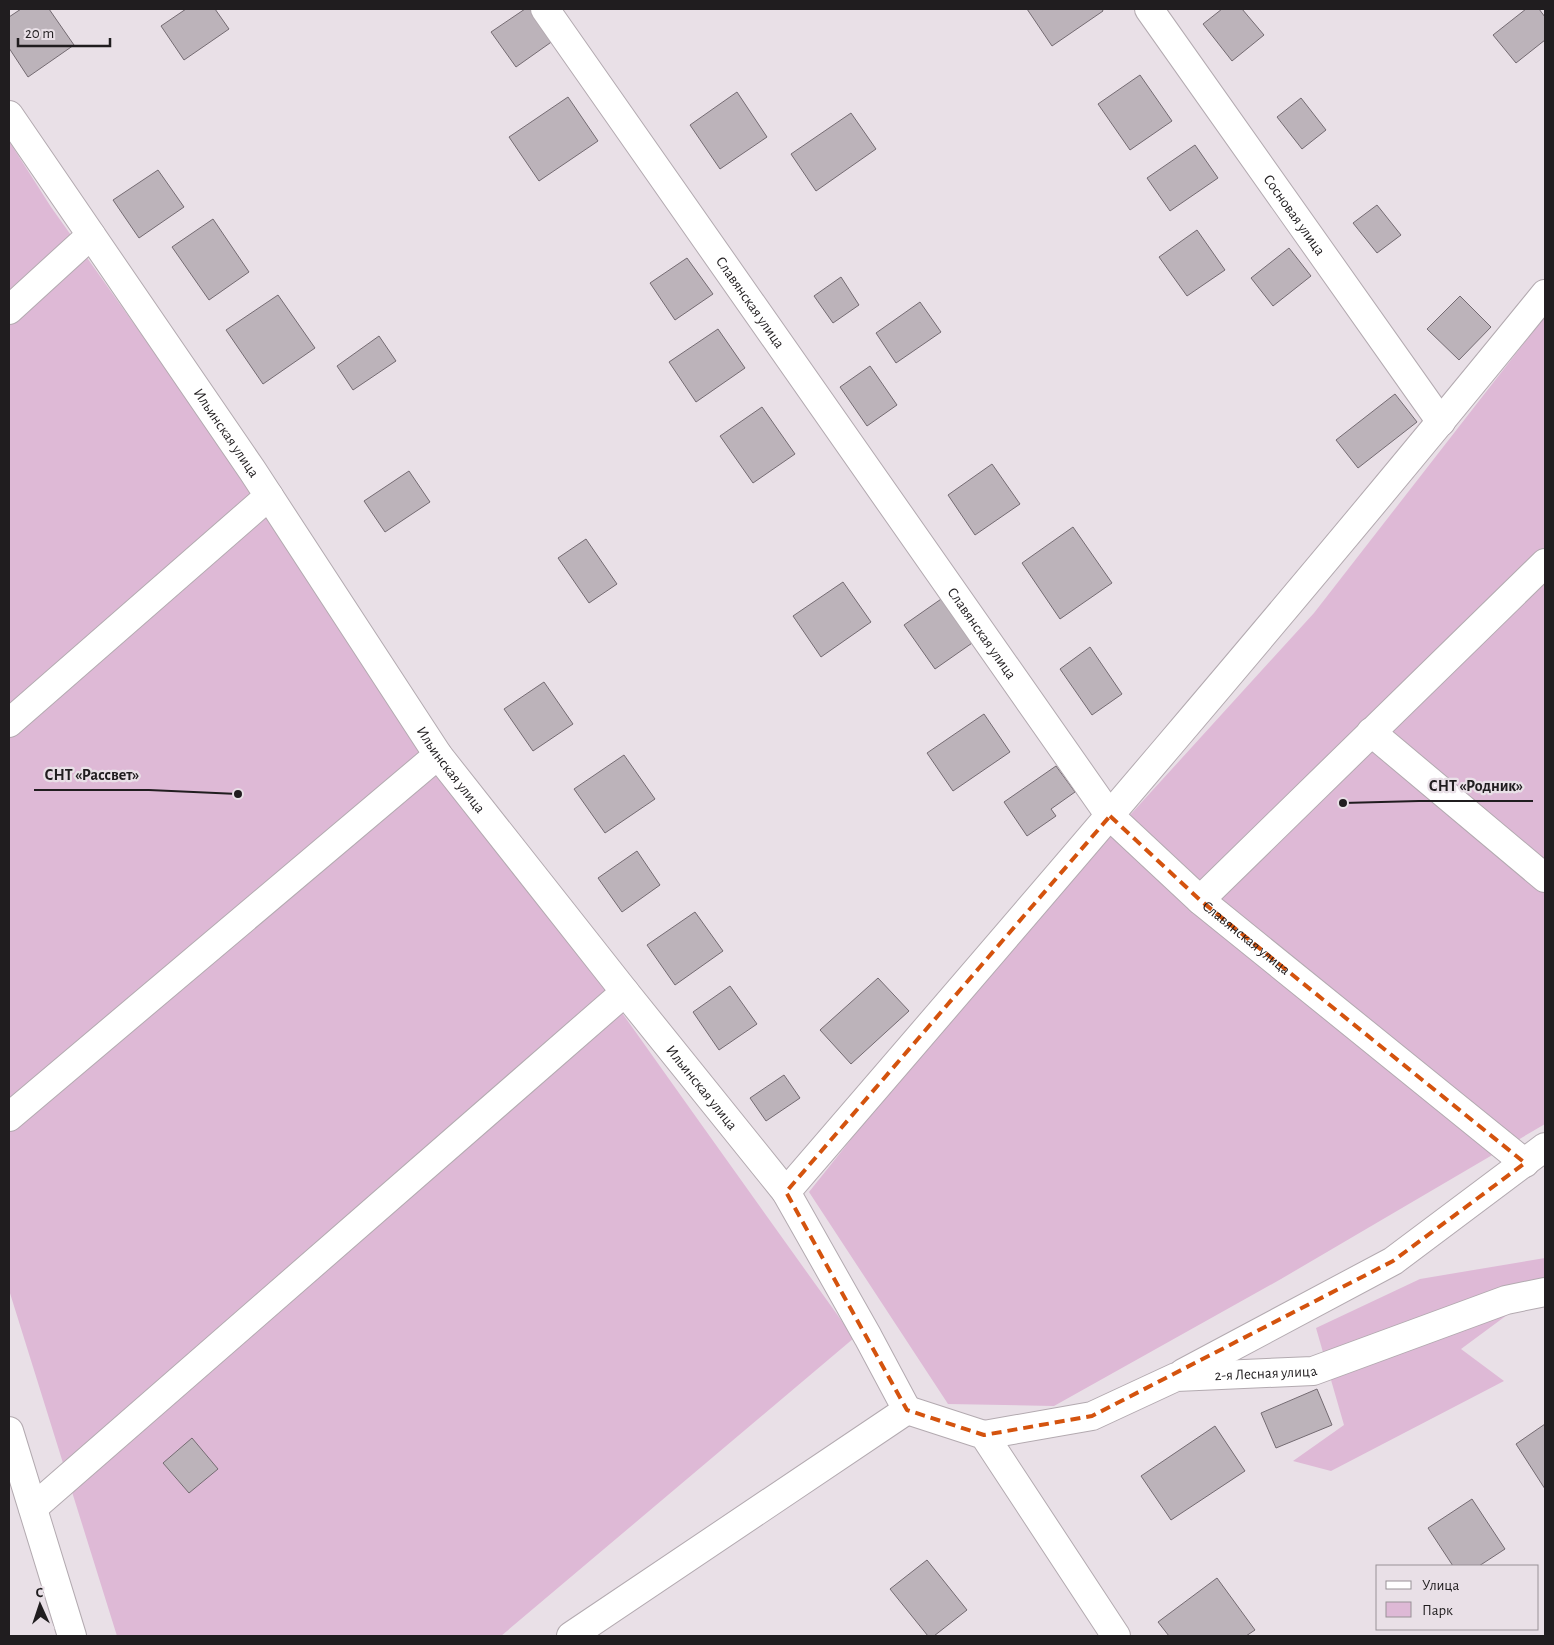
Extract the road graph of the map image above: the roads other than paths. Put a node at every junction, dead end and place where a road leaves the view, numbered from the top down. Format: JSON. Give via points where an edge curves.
{"nodes":[{"id":1,"x":545,"y":9,"type":"edge"},
{"id":2,"x":1149,"y":9,"type":"edge"},
{"id":3,"x":9,"y":115,"type":"edge"},
{"id":4,"x":91,"y":235,"type":"junction"},
{"id":5,"x":1545,"y":294,"type":"edge"},
{"id":6,"x":9,"y":310,"type":"edge"},
{"id":7,"x":1441,"y":422,"type":"junction"},
{"id":8,"x":268,"y":496,"type":"junction"},
{"id":9,"x":1545,"y":563,"type":"edge"},
{"id":10,"x":9,"y":723,"type":"edge"},
{"id":11,"x":1371,"y":732,"type":"junction"},
{"id":12,"x":438,"y":755,"type":"junction"},
{"id":13,"x":1110,"y":816,"type":"junction"},
{"id":14,"x":1545,"y":878,"type":"edge"},
{"id":15,"x":1200,"y":900,"type":"junction"},
{"id":16,"x":625,"y":992,"type":"junction"},
{"id":17,"x":9,"y":1117,"type":"edge"},
{"id":18,"x":1535,"y":1155,"type":"edge"},
{"id":19,"x":786,"y":1192,"type":"junction"},
{"id":20,"x":1545,"y":1292,"type":"edge"},
{"id":21,"x":1176,"y":1376,"type":"junction"},
{"id":22,"x":907,"y":1410,"type":"junction"},
{"id":23,"x":9,"y":1431,"type":"edge"},
{"id":24,"x":984,"y":1435,"type":"junction"},
{"id":25,"x":33,"y":1508,"type":"junction"},
{"id":26,"x":600,"y":1628,"type":"edge"},
{"id":27,"x":72,"y":1636,"type":"edge"},
{"id":28,"x":571,"y":1636,"type":"edge"},
{"id":29,"x":1116,"y":1636,"type":"edge"}],
"edges":[{"from":1,"to":13,"type":"street","name":"Славянская улица"},
{"from":2,"to":7,"type":"street","name":"Сосновая улица"},
{"from":3,"to":4,"type":"street","name":"Ильинская улица"},
{"from":4,"to":6,"type":"street"},
{"from":4,"to":8,"type":"street","name":"Ильинская улица"},
{"from":5,"to":7,"type":"street"},
{"from":7,"to":13,"type":"street"},
{"from":8,"to":10,"type":"street"},
{"from":8,"to":12,"type":"street","name":"Ильинская улица"},
{"from":9,"to":11,"type":"street"},
{"from":11,"to":14,"type":"street"},
{"from":11,"to":15,"type":"street"},
{"from":12,"to":16,"type":"street","name":"Ильинская улица"},
{"from":12,"to":17,"type":"street"},
{"from":13,"to":15,"type":"street","name":"Славянская улица"},
{"from":13,"to":19,"type":"street"},
{"from":15,"to":18,"type":"street","name":"Славянская улица"},
{"from":16,"to":19,"type":"street","name":"Ильинская улица"},
{"from":16,"to":25,"type":"street"},
{"from":18,"to":21,"type":"street","via":[[1393,1261]]},
{"from":19,"to":22,"type":"street","name":"Ильинская улица"},
{"from":20,"to":21,"type":"street","name":"2-я Лесная улица","via":[[1506,1300],[1313,1371]]},
{"from":21,"to":24,"type":"street","name":"2-я Лесная улица","via":[[1092,1416]]},
{"from":22,"to":24,"type":"street","name":"2-я Лесная улица"},
{"from":22,"to":26,"type":"street"},
{"from":23,"to":25,"type":"street"},
{"from":24,"to":29,"type":"street"},
{"from":25,"to":27,"type":"street"},
{"from":26,"to":28,"type":"street"}]}
